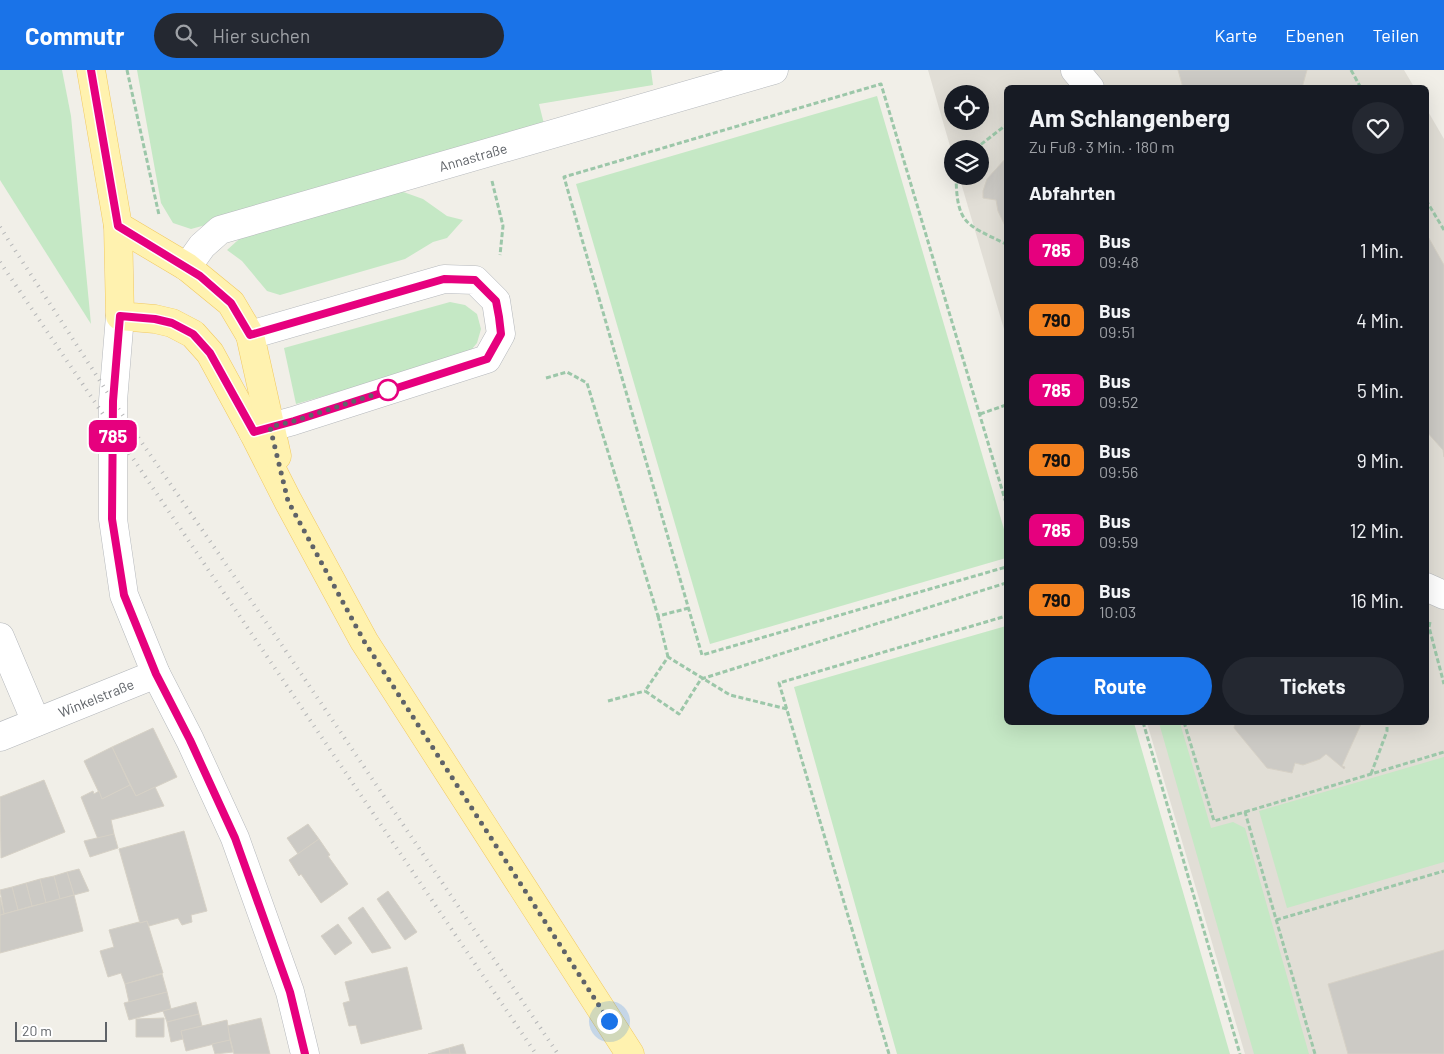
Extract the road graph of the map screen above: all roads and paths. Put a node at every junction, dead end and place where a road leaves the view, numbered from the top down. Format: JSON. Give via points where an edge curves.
{"nodes":[{"id":1,"x":91,"y":70,"type":"edge"},
{"id":2,"x":127,"y":70,"type":"edge"},
{"id":3,"x":774,"y":70,"type":"edge"},
{"id":4,"x":1075,"y":70,"type":"edge"},
{"id":5,"x":1350,"y":70,"type":"edge"},
{"id":6,"x":1088,"y":85,"type":"edge"},
{"id":7,"x":1359,"y":85,"type":"edge"},
{"id":8,"x":1004,"y":127,"type":"edge"},
{"id":9,"x":987,"y":140,"type":"edge"},
{"id":10,"x":486,"y":153,"type":"junction"},
{"id":11,"x":956,"y":185,"type":"edge"},
{"id":12,"x":1429,"y":205,"type":"edge"},
{"id":13,"x":164,"y":221,"type":"dead end"},
{"id":14,"x":118,"y":226,"type":"junction"},
{"id":15,"x":1444,"y":230,"type":"edge"},
{"id":16,"x":1004,"y":243,"type":"edge"},
{"id":17,"x":500,"y":255,"type":"dead end"},
{"id":18,"x":186,"y":267,"type":"junction"},
{"id":19,"x":120,"y":316,"type":"junction"},
{"id":20,"x":250,"y":335,"type":"junction"},
{"id":21,"x":546,"y":378,"type":"dead end"},
{"id":22,"x":1004,"y":406,"type":"edge"},
{"id":23,"x":980,"y":414,"type":"junction"},
{"id":24,"x":262,"y":429,"type":"junction"},
{"id":25,"x":1004,"y":496,"type":"edge"},
{"id":26,"x":1004,"y":568,"type":"edge"},
{"id":27,"x":1004,"y":584,"type":"edge"},
{"id":28,"x":1436,"y":591,"type":"edge"},
{"id":29,"x":689,"y":608,"type":"junction"},
{"id":30,"x":658,"y":616,"type":"junction"},
{"id":31,"x":1004,"y":617,"type":"edge"},
{"id":32,"x":0,"y":637,"type":"edge"},
{"id":33,"x":668,"y":657,"type":"junction"},
{"id":34,"x":156,"y":674,"type":"junction"},
{"id":35,"x":702,"y":678,"type":"junction"},
{"id":36,"x":1444,"y":684,"type":"edge"},
{"id":37,"x":645,"y":691,"type":"junction"},
{"id":38,"x":608,"y":700,"type":"dead end"},
{"id":39,"x":787,"y":709,"type":"junction"},
{"id":40,"x":36,"y":722,"type":"junction"},
{"id":41,"x":1144,"y":725,"type":"edge"},
{"id":42,"x":1185,"y":725,"type":"edge"},
{"id":43,"x":1387,"y":725,"type":"edge"},
{"id":44,"x":0,"y":737,"type":"edge"},
{"id":45,"x":1444,"y":752,"type":"edge"},
{"id":46,"x":1371,"y":774,"type":"junction"},
{"id":47,"x":1244,"y":812,"type":"junction"},
{"id":48,"x":1444,"y":871,"type":"edge"},
{"id":49,"x":1276,"y":920,"type":"junction"},
{"id":50,"x":305,"y":1054,"type":"edge"},
{"id":51,"x":630,"y":1054,"type":"edge"},
{"id":52,"x":889,"y":1054,"type":"edge"},
{"id":53,"x":1240,"y":1054,"type":"edge"},
{"id":54,"x":1314,"y":1054,"type":"edge"}],
"edges":[{"from":1,"to":14,"type":"main road"},
{"from":2,"to":13,"type":"path","via":[[158,214]]},
{"from":3,"to":10,"type":"street","name":"Annastraße"},
{"from":4,"to":6,"type":"street"},
{"from":5,"to":7,"type":"path"},
{"from":8,"to":9,"type":"path"},
{"from":10,"to":17,"type":"path","via":[[503,226]]},
{"from":10,"to":18,"type":"street","name":"Annastraße","via":[[220,230]]},
{"from":11,"to":16,"type":"path","via":[[963,220]]},
{"from":12,"to":15,"type":"path"},
{"from":14,"to":18,"type":"main road"},
{"from":14,"to":19,"type":"main road"},
{"from":18,"to":20,"type":"main road","via":[[231,303]]},
{"from":19,"to":24,"type":"main road","via":[[172,323],[193,334],[210,353]]},
{"from":19,"to":34,"type":"street","via":[[113,401],[112,519],[124,595]]},
{"from":20,"to":24,"type":"main road"},
{"from":20,"to":24,"type":"street","via":[[444,279],[475,280],[496,301],[501,334],[487,359]]},
{"from":21,"to":30,"type":"path","via":[[567,372],[587,383]]},
{"from":22,"to":23,"type":"path"},
{"from":23,"to":25,"type":"path"},
{"from":23,"to":29,"type":"path","via":[[881,84],[564,177]]},
{"from":24,"to":51,"type":"main road","via":[[288,501],[364,641]]},
{"from":26,"to":29,"type":"path","via":[[702,655]]},
{"from":27,"to":35,"type":"path"},
{"from":28,"to":36,"type":"path","via":[[1429,628]]},
{"from":29,"to":30,"type":"path"},
{"from":30,"to":33,"type":"path"},
{"from":31,"to":39,"type":"path","via":[[779,683]]},
{"from":32,"to":40,"type":"street"},
{"from":33,"to":35,"type":"path"},
{"from":33,"to":37,"type":"path"},
{"from":34,"to":40,"type":"street","name":"Winkelstraße"},
{"from":34,"to":50,"type":"street","via":[[235,838],[290,992]]},
{"from":35,"to":37,"type":"path","via":[[678,714]]},
{"from":35,"to":39,"type":"path","via":[[730,696]]},
{"from":37,"to":38,"type":"path"},
{"from":39,"to":52,"type":"path"},
{"from":40,"to":44,"type":"street","name":"Winkelstraße"},
{"from":41,"to":53,"type":"path"},
{"from":42,"to":47,"type":"path","via":[[1214,821]]},
{"from":43,"to":46,"type":"path"},
{"from":45,"to":46,"type":"path"},
{"from":46,"to":47,"type":"path"},
{"from":47,"to":49,"type":"path"},
{"from":48,"to":49,"type":"path"},
{"from":49,"to":54,"type":"path"}]}
